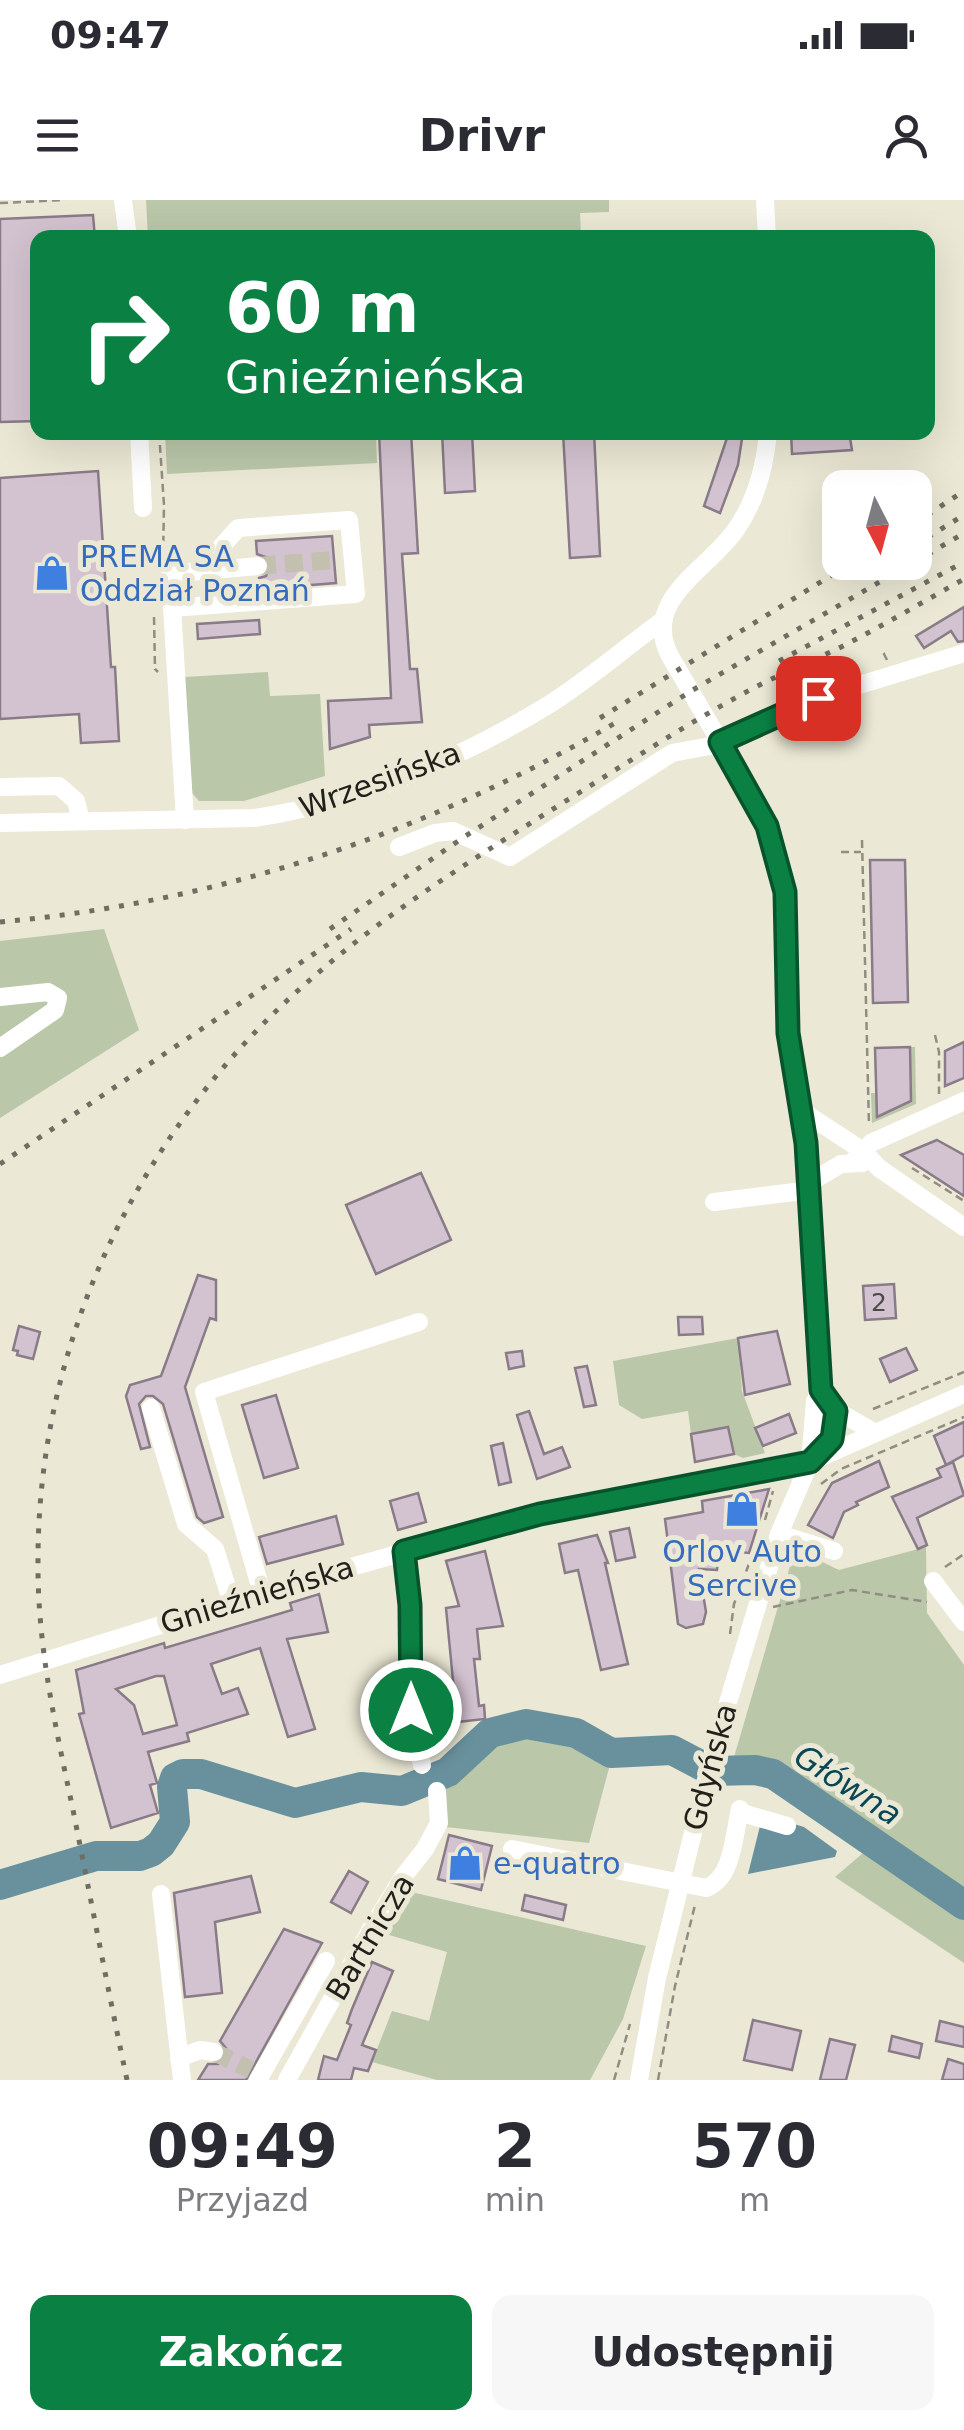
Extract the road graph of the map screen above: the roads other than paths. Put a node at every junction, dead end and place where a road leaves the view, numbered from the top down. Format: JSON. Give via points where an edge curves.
{"nodes":[{"id":1,"x":123,"y":200,"type":"edge"},
{"id":2,"x":765,"y":200,"type":"edge"},
{"id":3,"x":127,"y":230,"type":"edge"},
{"id":4,"x":767,"y":230,"type":"edge"},
{"id":5,"x":139,"y":440,"type":"edge"},
{"id":6,"x":767,"y":440,"type":"edge"},
{"id":7,"x":143,"y":508,"type":"dead end"},
{"id":8,"x":258,"y":566,"type":"tunnel mouth"},
{"id":9,"x":200,"y":570,"type":"junction"},
{"id":10,"x":172,"y":608,"type":"junction"},
{"id":11,"x":662,"y":622,"type":"junction"},
{"id":12,"x":964,"y":652,"type":"edge"},
{"id":13,"x":720,"y":742,"type":"junction"},
{"id":14,"x":0,"y":786,"type":"edge"},
{"id":15,"x":185,"y":820,"type":"junction"},
{"id":16,"x":80,"y":821,"type":"junction"},
{"id":17,"x":0,"y":823,"type":"edge"},
{"id":18,"x":399,"y":847,"type":"dead end"},
{"id":19,"x":0,"y":996,"type":"edge"},
{"id":20,"x":0,"y":1048,"type":"edge"},
{"id":21,"x":964,"y":1101,"type":"edge"},
{"id":22,"x":802,"y":1111,"type":"junction"},
{"id":23,"x":858,"y":1156,"type":"junction"},
{"id":24,"x":810,"y":1187,"type":"junction"},
{"id":25,"x":714,"y":1202,"type":"dead end"},
{"id":26,"x":964,"y":1227,"type":"edge"},
{"id":27,"x":419,"y":1322,"type":"dead end"},
{"id":28,"x":821,"y":1390,"type":"junction"},
{"id":29,"x":964,"y":1394,"type":"edge"},
{"id":30,"x":150,"y":1408,"type":"dead end"},
{"id":31,"x":836,"y":1411,"type":"junction"},
{"id":32,"x":874,"y":1432,"type":"junction"},
{"id":33,"x":810,"y":1462,"type":"junction"},
{"id":34,"x":779,"y":1534,"type":"junction"},
{"id":35,"x":404,"y":1551,"type":"junction"},
{"id":36,"x":834,"y":1551,"type":"dead end"},
{"id":37,"x":938,"y":1588,"type":"road end"},
{"id":38,"x":262,"y":1594,"type":"junction"},
{"id":39,"x":232,"y":1603,"type":"junction"},
{"id":40,"x":964,"y":1622,"type":"edge"},
{"id":41,"x":0,"y":1675,"type":"edge"},
{"id":42,"x":422,"y":1765,"type":"dead end"},
{"id":43,"x":437,"y":1792,"type":"dead end"},
{"id":44,"x":787,"y":1826,"type":"dead end"},
{"id":45,"x":512,"y":1850,"type":"dead end"},
{"id":46,"x":689,"y":1886,"type":"junction"},
{"id":47,"x":161,"y":1894,"type":"dead end"},
{"id":48,"x":326,"y":1961,"type":"dead end"},
{"id":49,"x":214,"y":2052,"type":"tunnel mouth"},
{"id":50,"x":179,"y":2058,"type":"junction"},
{"id":51,"x":257,"y":2075,"type":"edge"},
{"id":52,"x":182,"y":2080,"type":"edge"},
{"id":53,"x":287,"y":2080,"type":"edge"},
{"id":54,"x":639,"y":2080,"type":"edge"}],
"edges":[{"from":1,"to":3,"type":"street"},
{"from":2,"to":4,"type":"street"},
{"from":5,"to":7,"type":"street"},
{"from":6,"to":11,"type":"street","via":[[752,504],[735,532],[677,592]]},
{"from":8,"to":9,"type":"street"},
{"from":9,"to":10,"type":"street","via":[[170,574]]},
{"from":9,"to":10,"type":"street","via":[[238,528],[350,520],[343,560],[356,594]]},
{"from":10,"to":15,"type":"street"},
{"from":11,"to":13,"type":"street","via":[[664,644]]},
{"from":11,"to":15,"type":"street","name":"Wrzesińska","via":[[548,705],[450,758],[295,812]]},
{"from":12,"to":13,"type":"street","via":[[818,698]]},
{"from":13,"to":18,"type":"street","via":[[672,753],[510,858],[453,831]]},
{"from":13,"to":22,"type":"street","via":[[767,826],[783,880],[788,1033]]},
{"from":14,"to":16,"type":"street","via":[[59,786],[76,800]]},
{"from":15,"to":16,"type":"street","name":"Wrzesińska"},
{"from":16,"to":17,"type":"street","name":"Wrzesińska"},
{"from":19,"to":20,"type":"street","via":[[48,992],[58,998],[56,1010]]},
{"from":21,"to":23,"type":"street","via":[[871,1142]]},
{"from":22,"to":23,"type":"street"},
{"from":22,"to":24,"type":"street"},
{"from":23,"to":24,"type":"street"},
{"from":23,"to":26,"type":"street"},
{"from":24,"to":25,"type":"street"},
{"from":24,"to":28,"type":"street"},
{"from":27,"to":38,"type":"street","via":[[204,1392]]},
{"from":28,"to":31,"type":"street"},
{"from":28,"to":33,"type":"street"},
{"from":29,"to":32,"type":"street"},
{"from":30,"to":39,"type":"street","via":[[186,1524],[215,1548]]},
{"from":31,"to":32,"type":"street"},
{"from":31,"to":33,"type":"street","via":[[832,1439]]},
{"from":32,"to":33,"type":"street"},
{"from":33,"to":34,"type":"street","name":"Gdyńska"},
{"from":33,"to":35,"type":"street","name":"Gnieźnieńska","via":[[540,1514]]},
{"from":34,"to":36,"type":"street"},
{"from":34,"to":46,"type":"street","name":"Gdyńska","via":[[712,1752]]},
{"from":35,"to":38,"type":"street","name":"Gnieźnieńska"},
{"from":35,"to":42,"type":"street","via":[[412,1721]]},
{"from":37,"to":40,"type":"street"},
{"from":38,"to":39,"type":"street","name":"Gnieźnieńska"},
{"from":39,"to":41,"type":"street","name":"Gnieźnieńska"},
{"from":43,"to":53,"type":"street","name":"Bartnicza","via":[[438,1823],[426,1849],[371,1929]]},
{"from":44,"to":46,"type":"street","via":[[740,1810],[724,1873],[712,1887]]},
{"from":45,"to":46,"type":"street"},
{"from":46,"to":54,"type":"street","name":"Gdyńska","via":[[657,1978]]},
{"from":47,"to":50,"type":"street"},
{"from":48,"to":51,"type":"street"},
{"from":49,"to":50,"type":"street"},
{"from":50,"to":52,"type":"street"}]}
